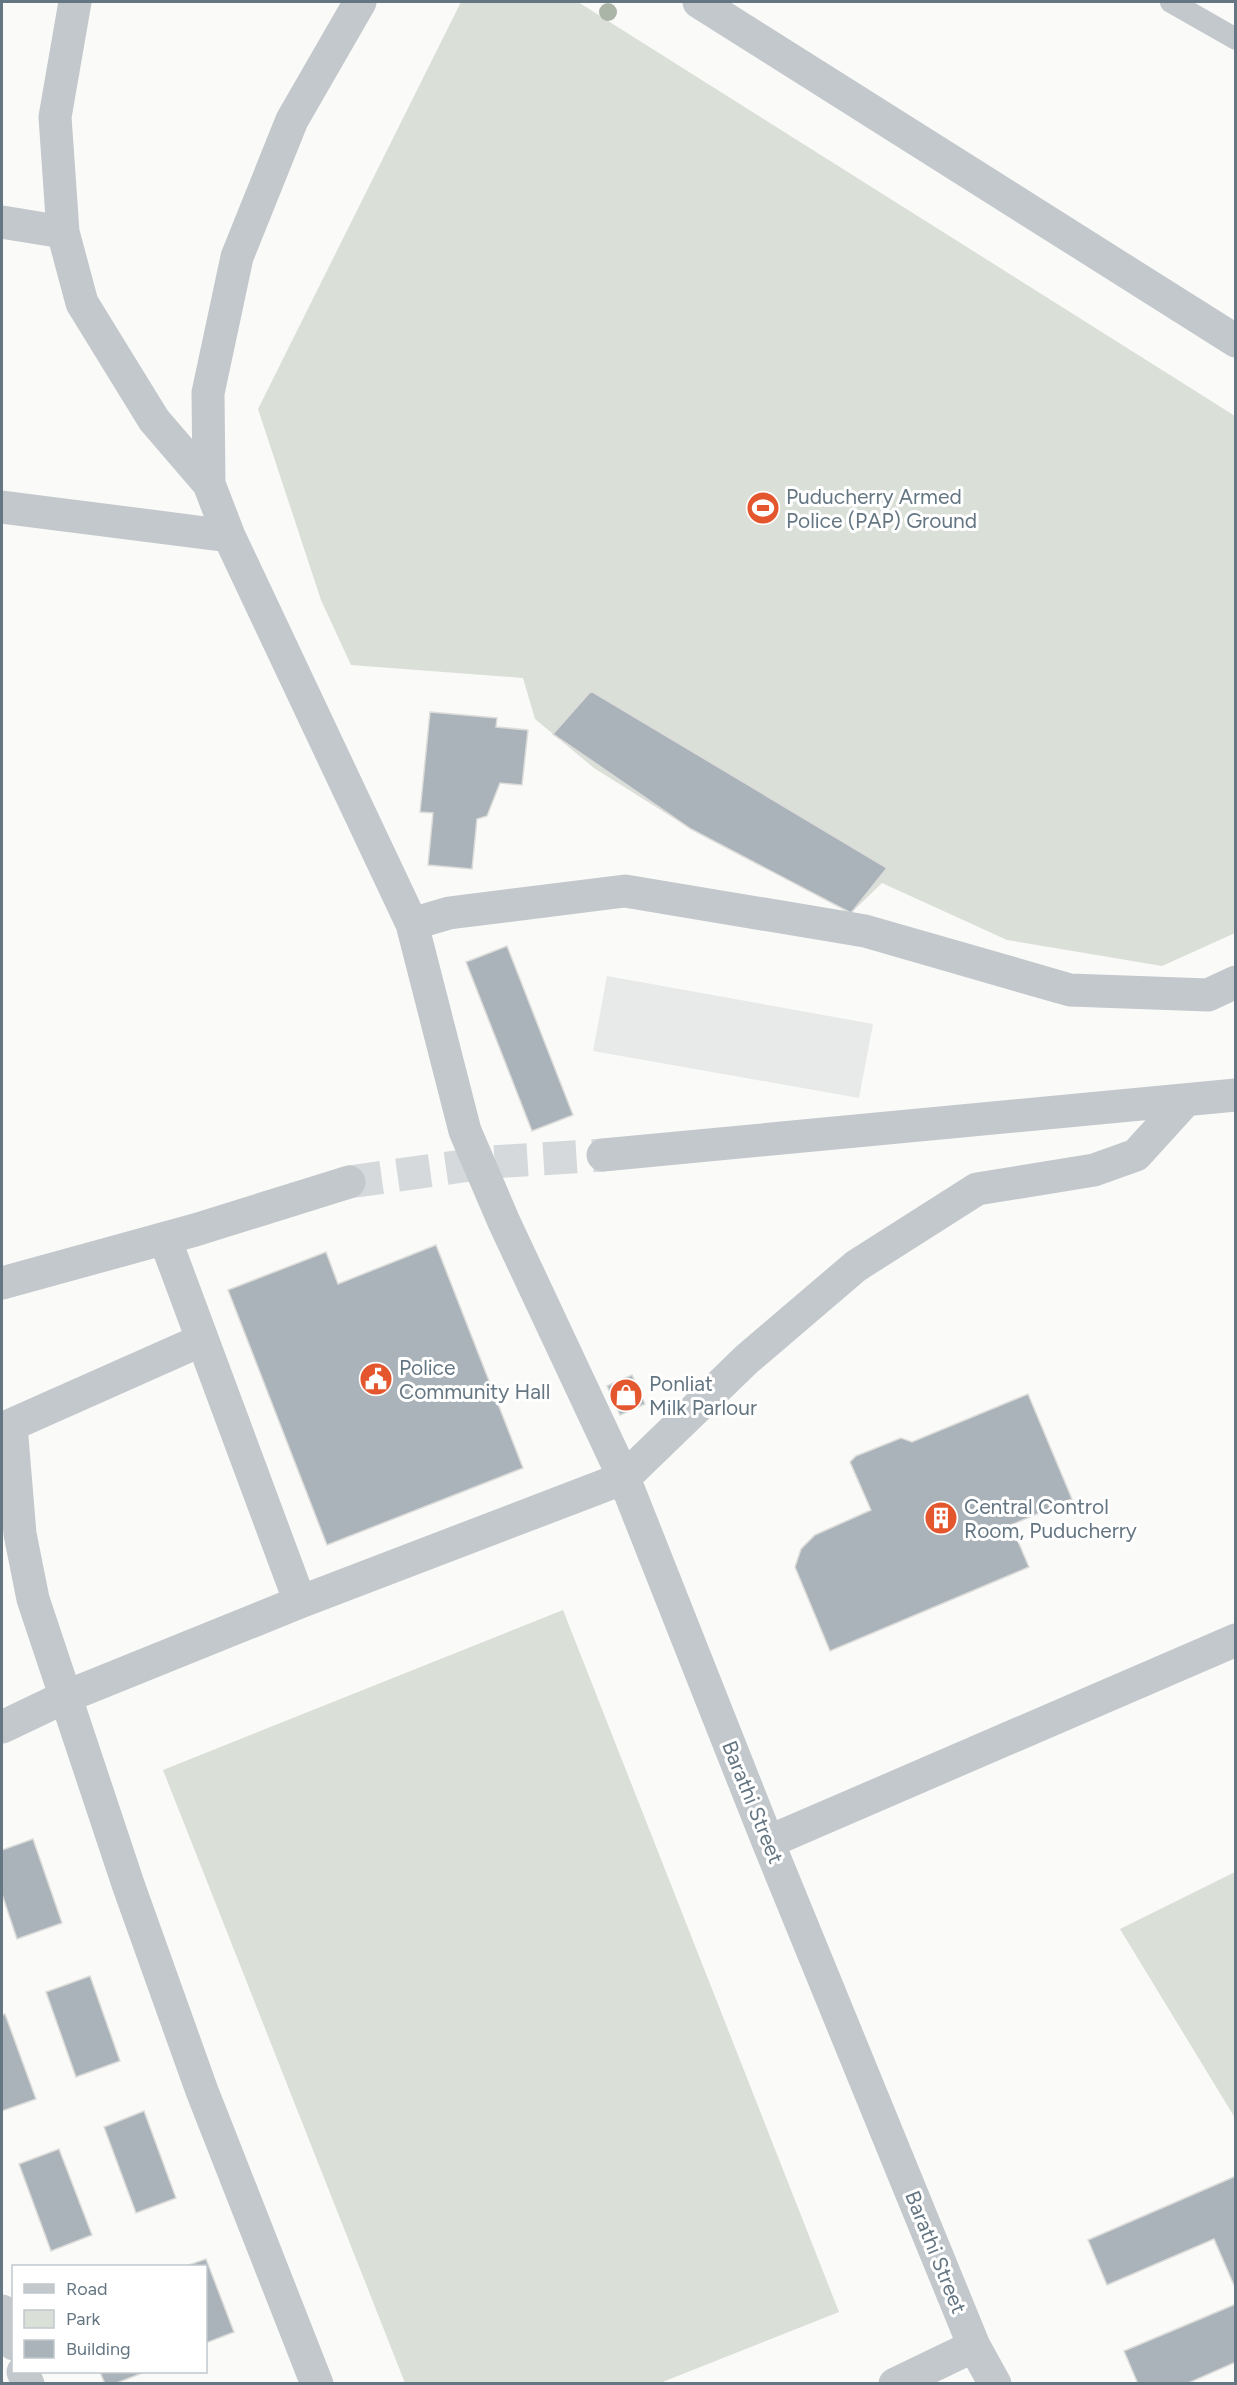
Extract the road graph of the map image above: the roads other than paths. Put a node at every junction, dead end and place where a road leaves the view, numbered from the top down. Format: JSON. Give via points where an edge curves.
{"nodes":[{"id":1,"x":75,"y":2,"type":"edge"},
{"id":2,"x":360,"y":2,"type":"edge"},
{"id":3,"x":699,"y":2,"type":"edge"},
{"id":4,"x":1171,"y":2,"type":"edge"},
{"id":5,"x":1236,"y":39,"type":"edge"},
{"id":6,"x":2,"y":222,"type":"edge"},
{"id":7,"x":63,"y":232,"type":"junction"},
{"id":8,"x":1236,"y":341,"type":"edge"},
{"id":9,"x":209,"y":484,"type":"junction"},
{"id":10,"x":2,"y":507,"type":"edge"},
{"id":11,"x":229,"y":536,"type":"junction"},
{"id":12,"x":412,"y":924,"type":"junction"},
{"id":13,"x":1236,"y":982,"type":"edge"},
{"id":14,"x":1236,"y":1095,"type":"edge"},
{"id":15,"x":1186,"y":1100,"type":"junction"},
{"id":16,"x":603,"y":1155,"type":"tunnel mouth"},
{"id":17,"x":350,"y":1182,"type":"tunnel mouth"},
{"id":18,"x":165,"y":1239,"type":"junction"},
{"id":19,"x":2,"y":1283,"type":"edge"},
{"id":20,"x":202,"y":1340,"type":"junction"},
{"id":21,"x":6,"y":1427,"type":"edge"},
{"id":22,"x":624,"y":1478,"type":"junction"},
{"id":23,"x":300,"y":1602,"type":"junction"},
{"id":24,"x":1233,"y":1645,"type":"edge"},
{"id":25,"x":65,"y":1697,"type":"junction"},
{"id":26,"x":2,"y":1727,"type":"edge"},
{"id":27,"x":768,"y":1842,"type":"junction"},
{"id":28,"x":2,"y":2311,"type":"edge"},
{"id":29,"x":12,"y":2338,"type":"edge"},
{"id":30,"x":974,"y":2346,"type":"junction"},
{"id":31,"x":317,"y":2384,"type":"edge"},
{"id":32,"x":895,"y":2384,"type":"edge"},
{"id":33,"x":995,"y":2384,"type":"edge"}],
"edges":[{"from":1,"to":7,"type":"street","via":[[55,117]]},
{"from":2,"to":9,"type":"street","via":[[292,120],[237,257],[208,393]]},
{"from":3,"to":8,"type":"street"},
{"from":4,"to":5,"type":"lane"},
{"from":6,"to":7,"type":"street"},
{"from":7,"to":9,"type":"street","via":[[82,303],[154,420]]},
{"from":9,"to":11,"type":"street","name":"Barathi Street"},
{"from":10,"to":11,"type":"street"},
{"from":11,"to":12,"type":"street","name":"Barathi Street"},
{"from":12,"to":13,"type":"street","via":[[449,913],[625,891],[865,931],[1070,990],[1208,995]]},
{"from":12,"to":22,"type":"street","name":"Barathi Street","via":[[465,1131]]},
{"from":14,"to":15,"type":"street"},
{"from":15,"to":16,"type":"street"},
{"from":15,"to":22,"type":"street","via":[[1136,1155],[1094,1170],[977,1189],[855,1266],[747,1359]]},
{"from":17,"to":18,"type":"street"},
{"from":18,"to":19,"type":"street"},
{"from":18,"to":20,"type":"street"},
{"from":20,"to":21,"type":"street"},
{"from":20,"to":23,"type":"street"},
{"from":21,"to":25,"type":"street","via":[[33,1599]]},
{"from":22,"to":23,"type":"street"},
{"from":22,"to":27,"type":"street","name":"Barathi Street"},
{"from":23,"to":25,"type":"street"},
{"from":24,"to":27,"type":"street"},
{"from":25,"to":26,"type":"street"},
{"from":25,"to":31,"type":"street","via":[[202,2091]]},
{"from":27,"to":30,"type":"street","name":"Barathi Street"},
{"from":28,"to":29,"type":"street"},
{"from":30,"to":32,"type":"street"},
{"from":30,"to":33,"type":"street","name":"Barathi Street"}]}
